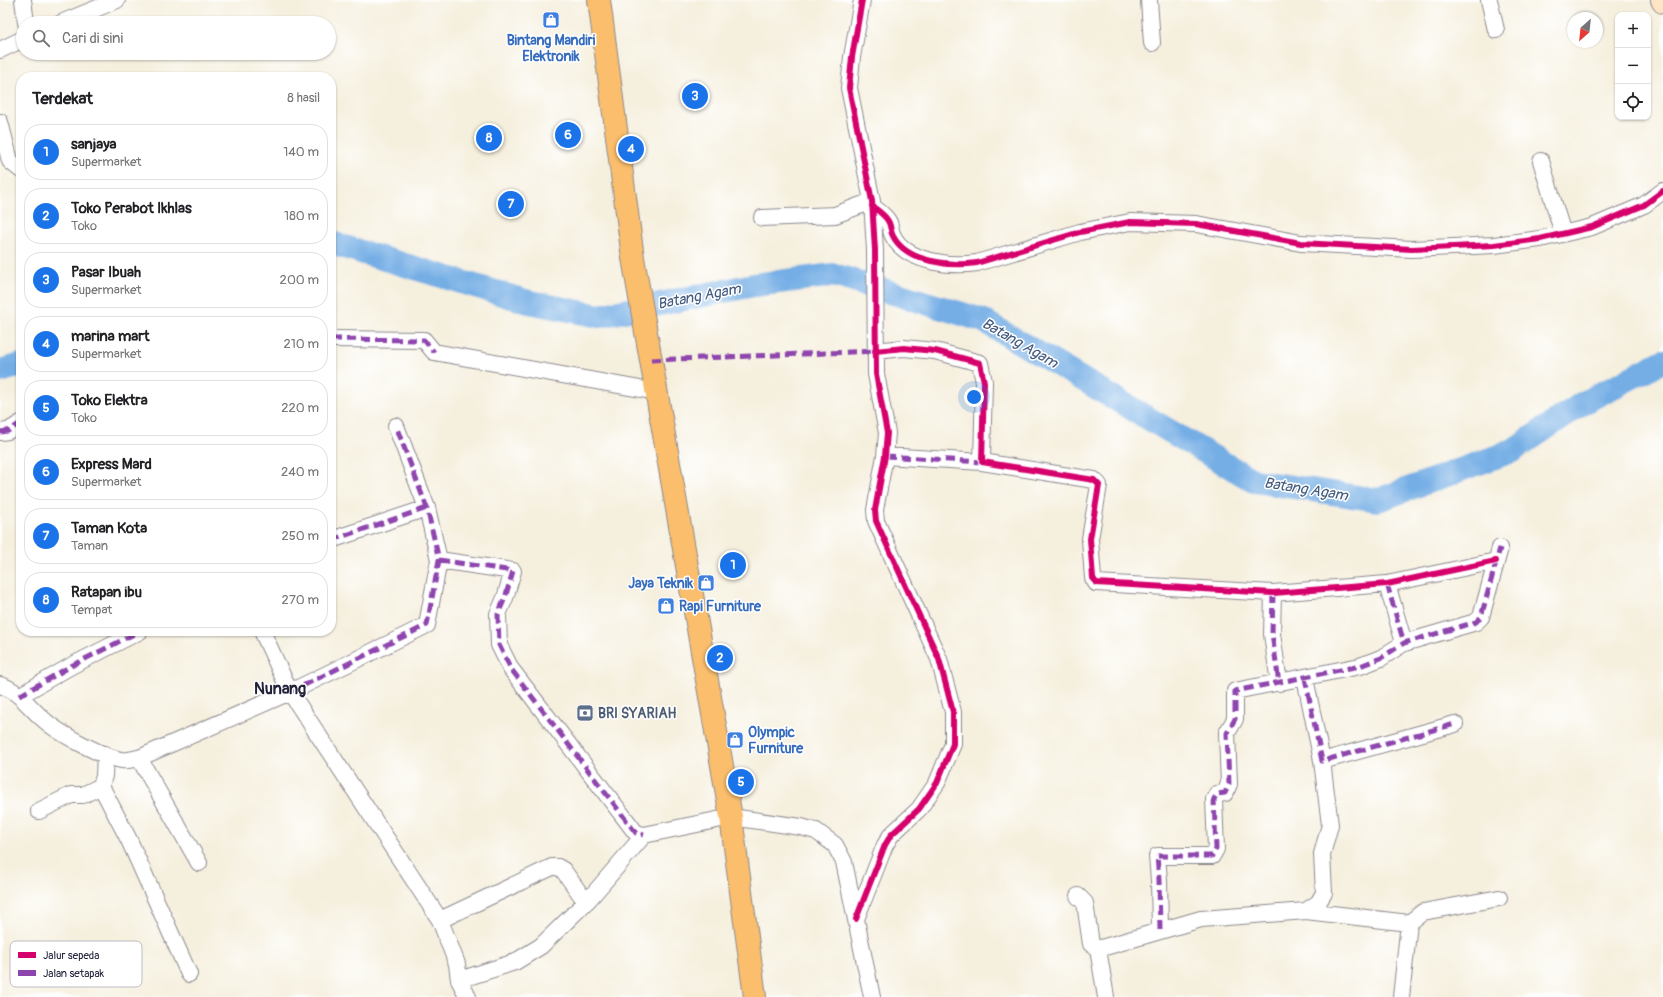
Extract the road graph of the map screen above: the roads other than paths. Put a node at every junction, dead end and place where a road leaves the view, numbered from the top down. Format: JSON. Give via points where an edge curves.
{"nodes":[{"id":1,"x":23,"y":0,"type":"edge"},
{"id":2,"x":117,"y":0,"type":"edge"},
{"id":3,"x":599,"y":0,"type":"edge"},
{"id":4,"x":862,"y":0,"type":"edge"},
{"id":5,"x":1149,"y":0,"type":"edge"},
{"id":6,"x":1489,"y":0,"type":"edge"},
{"id":7,"x":25,"y":16,"type":"edge"},
{"id":8,"x":78,"y":16,"type":"edge"},
{"id":9,"x":1496,"y":30,"type":"dead end"},
{"id":10,"x":16,"y":42,"type":"edge"},
{"id":11,"x":1152,"y":43,"type":"dead end"},
{"id":12,"x":0,"y":50,"type":"edge"},
{"id":13,"x":0,"y":122,"type":"edge"},
{"id":14,"x":1541,"y":161,"type":"dead end"},
{"id":15,"x":16,"y":166,"type":"edge"},
{"id":16,"x":1663,"y":191,"type":"edge"},
{"id":17,"x":872,"y":203,"type":"junction"},
{"id":18,"x":762,"y":218,"type":"dead end"},
{"id":19,"x":1563,"y":234,"type":"junction"},
{"id":20,"x":336,"y":339,"type":"edge"},
{"id":21,"x":875,"y":351,"type":"junction"},
{"id":22,"x":657,"y":392,"type":"junction"},
{"id":23,"x":16,"y":426,"type":"edge"},
{"id":24,"x":396,"y":426,"type":"dead end"},
{"id":25,"x":0,"y":432,"type":"edge"},
{"id":26,"x":885,"y":456,"type":"junction"},
{"id":27,"x":982,"y":462,"type":"junction"},
{"id":28,"x":427,"y":508,"type":"junction"},
{"id":29,"x":336,"y":538,"type":"edge"},
{"id":30,"x":439,"y":560,"type":"junction"},
{"id":31,"x":1387,"y":584,"type":"junction"},
{"id":32,"x":1273,"y":593,"type":"junction"},
{"id":33,"x":130,"y":636,"type":"edge"},
{"id":34,"x":264,"y":636,"type":"edge"},
{"id":35,"x":1404,"y":642,"type":"junction"},
{"id":36,"x":1304,"y":678,"type":"junction"},
{"id":37,"x":1279,"y":682,"type":"junction"},
{"id":38,"x":0,"y":685,"type":"edge"},
{"id":39,"x":290,"y":692,"type":"junction"},
{"id":40,"x":19,"y":696,"type":"junction"},
{"id":41,"x":1455,"y":724,"type":"dead end"},
{"id":42,"x":105,"y":754,"type":"junction"},
{"id":43,"x":139,"y":758,"type":"junction"},
{"id":44,"x":1322,"y":761,"type":"junction"},
{"id":45,"x":101,"y":786,"type":"junction"},
{"id":46,"x":39,"y":811,"type":"dead end"},
{"id":47,"x":731,"y":817,"type":"junction"},
{"id":48,"x":644,"y":835,"type":"junction"},
{"id":49,"x":199,"y":863,"type":"dead end"},
{"id":50,"x":1078,"y":896,"type":"dead end"},
{"id":51,"x":1499,"y":898,"type":"dead end"},
{"id":52,"x":586,"y":902,"type":"junction"},
{"id":53,"x":1306,"y":911,"type":"junction"},
{"id":54,"x":856,"y":918,"type":"junction"},
{"id":55,"x":440,"y":920,"type":"junction"},
{"id":56,"x":1409,"y":923,"type":"junction"},
{"id":57,"x":1160,"y":930,"type":"junction"},
{"id":58,"x":1098,"y":949,"type":"junction"},
{"id":59,"x":189,"y":974,"type":"dead end"},
{"id":60,"x":459,"y":980,"type":"junction"},
{"id":61,"x":468,"y":997,"type":"edge"},
{"id":62,"x":755,"y":997,"type":"edge"},
{"id":63,"x":872,"y":997,"type":"edge"},
{"id":64,"x":1106,"y":997,"type":"edge"},
{"id":65,"x":1401,"y":997,"type":"edge"}],
"edges":[{"from":1,"to":7,"type":"street"},
{"from":2,"to":8,"type":"street"},
{"from":3,"to":22,"type":"main road","via":[[633,258]]},
{"from":4,"to":17,"type":"street","via":[[849,88]]},
{"from":5,"to":11,"type":"street"},
{"from":6,"to":9,"type":"street"},
{"from":10,"to":12,"type":"street"},
{"from":13,"to":15,"type":"street","via":[[10,161]]},
{"from":14,"to":19,"type":"street"},
{"from":16,"to":19,"type":"street","via":[[1644,204],[1592,227]]},
{"from":17,"to":18,"type":"street","via":[[835,215]]},
{"from":17,"to":19,"type":"street","via":[[888,220],[893,236],[906,251],[924,259],[963,265],[1080,232],[1130,222],[1196,224],[1301,244],[1412,249],[1494,245],[1540,240]]},
{"from":17,"to":21,"type":"street","via":[[875,250]]},
{"from":20,"to":22,"type":"street","via":[[424,340],[434,352]]},
{"from":21,"to":26,"type":"street","via":[[876,374],[887,433]]},
{"from":21,"to":27,"type":"street","via":[[904,348],[935,351],[980,363],[984,382]]},
{"from":22,"to":47,"type":"main road"},
{"from":23,"to":25,"type":"street"},
{"from":24,"to":28,"type":"street"},
{"from":26,"to":27,"type":"street"},
{"from":26,"to":54,"type":"street","via":[[874,510],[876,521],[939,659],[953,712],[952,744],[937,783],[919,809],[891,835],[885,845]]},
{"from":27,"to":32,"type":"street","via":[[1094,480],[1099,485],[1090,539],[1093,578],[1096,583]]},
{"from":28,"to":29,"type":"street"},
{"from":28,"to":30,"type":"street"},
{"from":30,"to":39,"type":"street","via":[[427,625]]},
{"from":30,"to":48,"type":"street","via":[[513,571],[498,614],[499,645],[505,659],[636,833]]},
{"from":31,"to":32,"type":"street"},
{"from":31,"to":35,"type":"street"},
{"from":31,"to":35,"type":"street","via":[[1498,554],[1481,617],[1476,622]]},
{"from":32,"to":37,"type":"street","via":[[1272,634]]},
{"from":33,"to":40,"type":"street"},
{"from":34,"to":39,"type":"street"},
{"from":35,"to":36,"type":"street","via":[[1381,658],[1360,666]]},
{"from":36,"to":37,"type":"street"},
{"from":36,"to":44,"type":"street"},
{"from":37,"to":57,"type":"street","via":[[1235,691],[1235,719],[1227,733],[1229,784],[1225,793],[1217,794],[1214,799],[1216,849],[1212,856],[1157,856]]},
{"from":38,"to":40,"type":"street"},
{"from":39,"to":43,"type":"street"},
{"from":39,"to":55,"type":"street"},
{"from":40,"to":42,"type":"street","via":[[44,720],[69,737]]},
{"from":41,"to":44,"type":"street"},
{"from":42,"to":43,"type":"street","via":[[122,761]]},
{"from":42,"to":45,"type":"street"},
{"from":43,"to":49,"type":"street"},
{"from":44,"to":53,"type":"street","via":[[1330,825],[1322,854],[1324,893],[1318,902]]},
{"from":45,"to":46,"type":"street","via":[[84,795],[70,795]]},
{"from":45,"to":59,"type":"street","via":[[129,840]]},
{"from":47,"to":48,"type":"street"},
{"from":47,"to":54,"type":"street","via":[[816,831],[835,845],[844,862]]},
{"from":47,"to":62,"type":"main road"},
{"from":48,"to":52,"type":"street"},
{"from":50,"to":58,"type":"street","via":[[1085,903],[1091,944]]},
{"from":51,"to":56,"type":"street","via":[[1422,912]]},
{"from":52,"to":55,"type":"street","via":[[563,870],[552,867]]},
{"from":52,"to":60,"type":"street","via":[[546,942],[515,962]]},
{"from":53,"to":56,"type":"street"},
{"from":53,"to":57,"type":"street","via":[[1201,919]]},
{"from":54,"to":63,"type":"street"},
{"from":55,"to":60,"type":"street","via":[[457,964]]},
{"from":56,"to":65,"type":"street"},
{"from":57,"to":58,"type":"street"},
{"from":58,"to":64,"type":"street"},
{"from":60,"to":61,"type":"street"}]}
